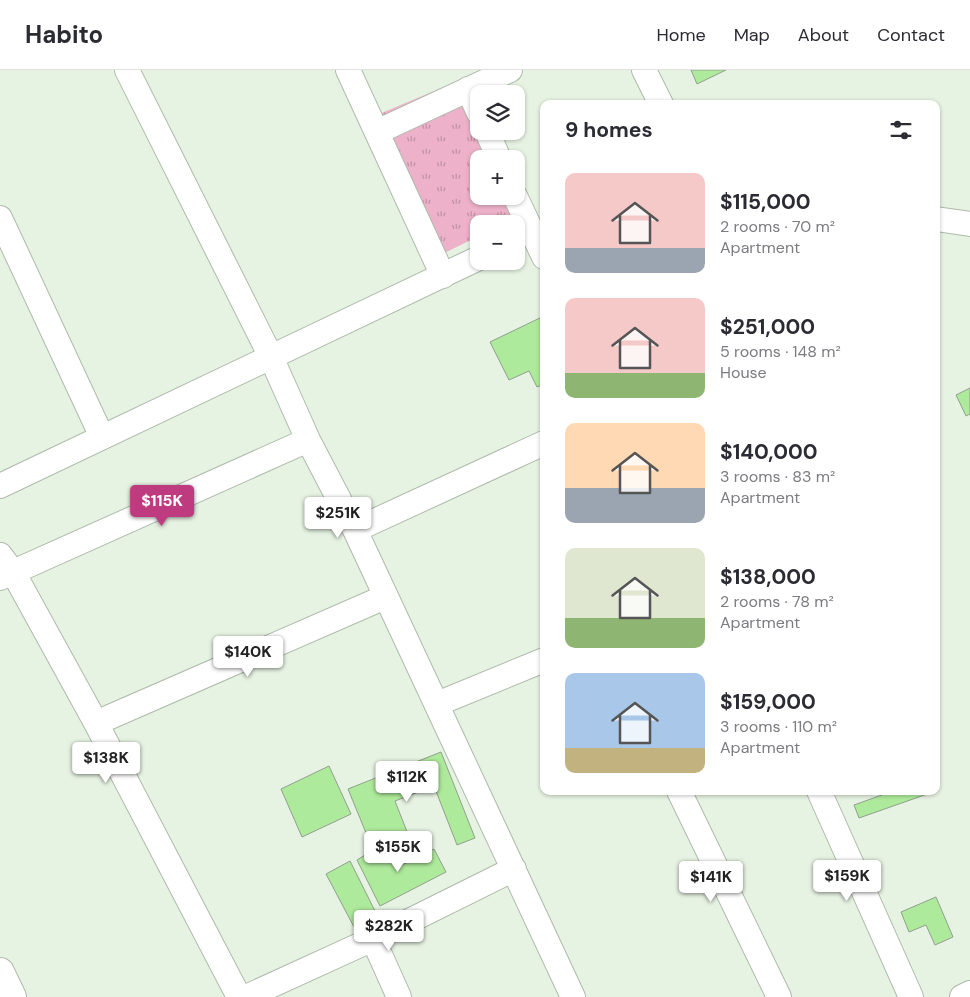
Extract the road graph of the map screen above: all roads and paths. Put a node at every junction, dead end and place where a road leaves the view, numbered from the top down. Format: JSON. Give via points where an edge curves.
{"nodes":[{"id":1,"x":127,"y":70,"type":"edge"},
{"id":2,"x":348,"y":70,"type":"edge"},
{"id":3,"x":510,"y":70,"type":"edge"},
{"id":4,"x":644,"y":70,"type":"edge"},
{"id":5,"x":468,"y":89,"type":"junction"},
{"id":6,"x":470,"y":93,"type":"edge"},
{"id":7,"x":659,"y":100,"type":"edge"},
{"id":8,"x":377,"y":132,"type":"junction"},
{"id":9,"x":0,"y":218,"type":"edge"},
{"id":10,"x":940,"y":220,"type":"edge"},
{"id":11,"x":970,"y":224,"type":"edge"},
{"id":12,"x":525,"y":237,"type":"edge"},
{"id":13,"x":540,"y":253,"type":"edge"},
{"id":14,"x":470,"y":262,"type":"edge"},
{"id":15,"x":443,"y":276,"type":"junction"},
{"id":16,"x":271,"y":357,"type":"junction"},
{"id":17,"x":102,"y":437,"type":"junction"},
{"id":18,"x":308,"y":440,"type":"junction"},
{"id":19,"x":540,"y":445,"type":"edge"},
{"id":20,"x":0,"y":486,"type":"edge"},
{"id":21,"x":356,"y":530,"type":"junction"},
{"id":22,"x":4,"y":568,"type":"edge"},
{"id":23,"x":385,"y":597,"type":"junction"},
{"id":24,"x":540,"y":662,"type":"edge"},
{"id":25,"x":437,"y":704,"type":"junction"},
{"id":26,"x":96,"y":723,"type":"junction"},
{"id":27,"x":681,"y":795,"type":"edge"},
{"id":28,"x":821,"y":795,"type":"edge"},
{"id":29,"x":514,"y":868,"type":"junction"},
{"id":30,"x":372,"y":939,"type":"junction"},
{"id":31,"x":0,"y":972,"type":"edge"},
{"id":32,"x":970,"y":993,"type":"edge"},
{"id":33,"x":12,"y":997,"type":"edge"},
{"id":34,"x":239,"y":997,"type":"edge"},
{"id":35,"x":246,"y":997,"type":"edge"},
{"id":36,"x":399,"y":997,"type":"edge"},
{"id":37,"x":573,"y":997,"type":"edge"},
{"id":38,"x":779,"y":997,"type":"edge"},
{"id":39,"x":911,"y":997,"type":"edge"},
{"id":40,"x":962,"y":997,"type":"edge"}],
"edges":[{"from":1,"to":16,"type":"street"},
{"from":2,"to":8,"type":"street"},
{"from":3,"to":5,"type":"street"},
{"from":4,"to":7,"type":"street"},
{"from":5,"to":6,"type":"street"},
{"from":5,"to":8,"type":"street"},
{"from":8,"to":15,"type":"street"},
{"from":9,"to":17,"type":"street"},
{"from":10,"to":11,"type":"street"},
{"from":12,"to":13,"type":"street"},
{"from":14,"to":15,"type":"street"},
{"from":15,"to":16,"type":"street"},
{"from":16,"to":17,"type":"street"},
{"from":16,"to":18,"type":"street"},
{"from":17,"to":20,"type":"street"},
{"from":18,"to":21,"type":"street"},
{"from":18,"to":22,"type":"street"},
{"from":19,"to":21,"type":"street"},
{"from":21,"to":23,"type":"street"},
{"from":22,"to":26,"type":"street"},
{"from":23,"to":25,"type":"street"},
{"from":23,"to":26,"type":"street"},
{"from":24,"to":25,"type":"street"},
{"from":25,"to":29,"type":"street"},
{"from":26,"to":34,"type":"street"},
{"from":27,"to":38,"type":"street"},
{"from":28,"to":39,"type":"street"},
{"from":29,"to":30,"type":"street"},
{"from":29,"to":37,"type":"street"},
{"from":30,"to":35,"type":"street"},
{"from":30,"to":36,"type":"street"},
{"from":31,"to":33,"type":"street"},
{"from":32,"to":40,"type":"street"}]}
